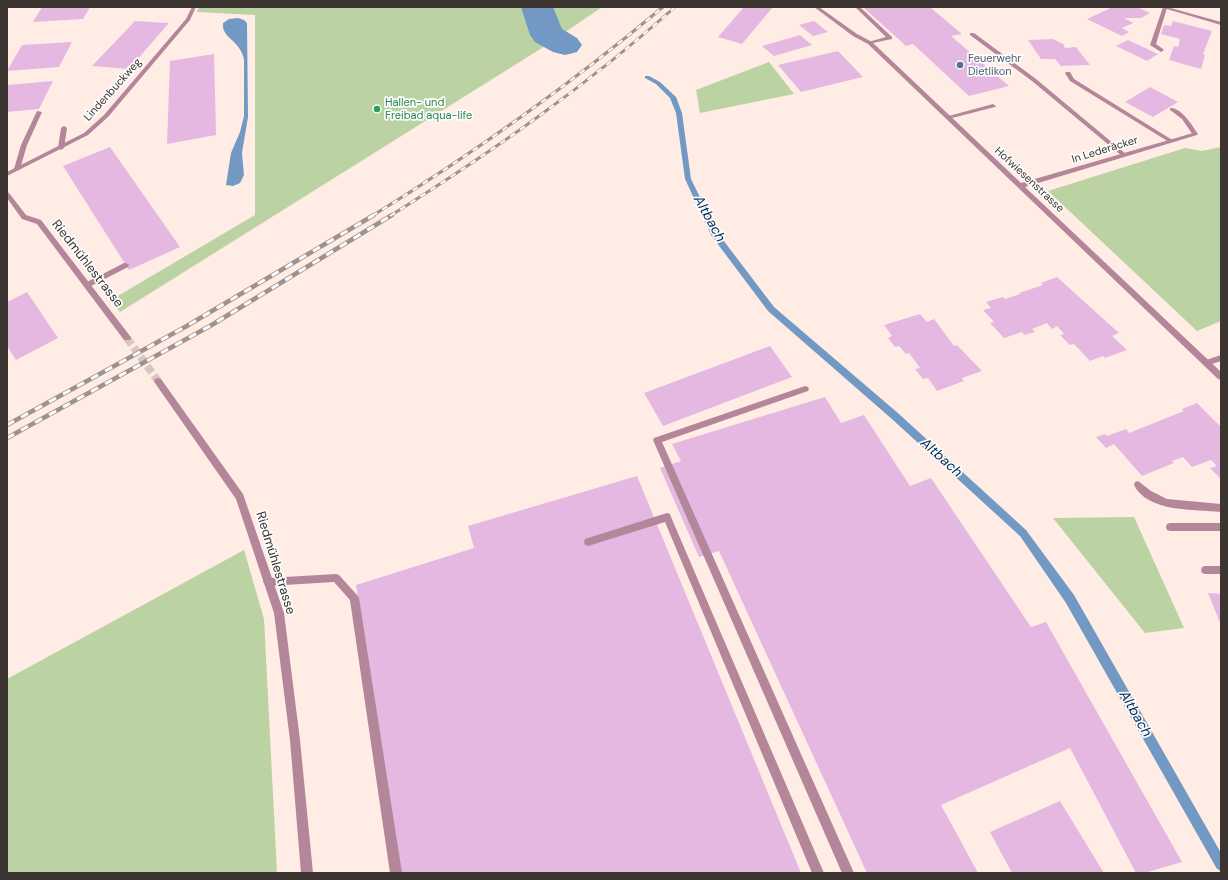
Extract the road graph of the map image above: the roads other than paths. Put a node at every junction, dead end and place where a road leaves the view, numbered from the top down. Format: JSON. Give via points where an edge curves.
{"nodes":[{"id":1,"x":194,"y":7,"type":"edge"},
{"id":2,"x":816,"y":7,"type":"edge"},
{"id":3,"x":857,"y":7,"type":"edge"},
{"id":4,"x":1163,"y":8,"type":"edge"},
{"id":5,"x":1221,"y":24,"type":"edge"},
{"id":6,"x":972,"y":34,"type":"dead end"},
{"id":7,"x":870,"y":42,"type":"junction"},
{"id":8,"x":1161,"y":50,"type":"dead end"},
{"id":9,"x":1068,"y":73,"type":"dead end"},
{"id":10,"x":1124,"y":103,"type":"dead end"},
{"id":11,"x":993,"y":106,"type":"dead end"},
{"id":12,"x":1116,"y":107,"type":"junction"},
{"id":13,"x":1172,"y":109,"type":"dead end"},
{"id":14,"x":39,"y":112,"type":"dead end"},
{"id":15,"x":948,"y":117,"type":"junction"},
{"id":16,"x":64,"y":128,"type":"dead end"},
{"id":17,"x":1171,"y":141,"type":"junction"},
{"id":18,"x":61,"y":148,"type":"junction"},
{"id":19,"x":1124,"y":155,"type":"junction"},
{"id":20,"x":17,"y":170,"type":"junction"},
{"id":21,"x":7,"y":174,"type":"edge"},
{"id":22,"x":1020,"y":186,"type":"junction"},
{"id":23,"x":7,"y":194,"type":"edge"},
{"id":24,"x":126,"y":265,"type":"dead end"},
{"id":25,"x":87,"y":285,"type":"junction"},
{"id":26,"x":127,"y":338,"type":"tunnel mouth"},
{"id":27,"x":1221,"y":358,"type":"edge"},
{"id":28,"x":1206,"y":363,"type":"junction"},
{"id":29,"x":1221,"y":377,"type":"edge"},
{"id":30,"x":158,"y":382,"type":"tunnel mouth"},
{"id":31,"x":805,"y":389,"type":"dead end"},
{"id":32,"x":1138,"y":485,"type":"dead end"},
{"id":33,"x":1221,"y":508,"type":"edge"},
{"id":34,"x":1170,"y":527,"type":"dead end"},
{"id":35,"x":1221,"y":527,"type":"edge"},
{"id":36,"x":588,"y":542,"type":"dead end"},
{"id":37,"x":1205,"y":570,"type":"dead end"},
{"id":38,"x":1221,"y":570,"type":"edge"},
{"id":39,"x":268,"y":582,"type":"junction"},
{"id":40,"x":307,"y":873,"type":"edge"},
{"id":41,"x":396,"y":873,"type":"edge"},
{"id":42,"x":818,"y":873,"type":"edge"},
{"id":43,"x":848,"y":873,"type":"edge"}],
"edges":[{"from":1,"to":18,"type":"street","name":"Lindenbuckweg","via":[[188,18],[106,116],[86,134]]},
{"from":2,"to":7,"type":"street","name":"Hofwiesenstrasse","via":[[855,35]]},
{"from":3,"to":7,"type":"street","via":[[890,38]]},
{"from":4,"to":5,"type":"street"},
{"from":4,"to":8,"type":"street","via":[[1154,45]]},
{"from":6,"to":19,"type":"street","via":[[1034,80]]},
{"from":7,"to":15,"type":"street","name":"Hofwiesenstrasse"},
{"from":9,"to":12,"type":"street","via":[[1072,80]]},
{"from":10,"to":12,"type":"street"},
{"from":11,"to":15,"type":"street"},
{"from":12,"to":17,"type":"street"},
{"from":13,"to":17,"type":"street","name":"In Lederäcker","via":[[1184,118],[1195,134]]},
{"from":14,"to":20,"type":"street","via":[[24,145]]},
{"from":15,"to":22,"type":"street","name":"Hofwiesenstrasse"},
{"from":16,"to":18,"type":"street"},
{"from":17,"to":19,"type":"street","name":"In Lederäcker"},
{"from":18,"to":20,"type":"street","name":"Lindenbuckweg"},
{"from":19,"to":22,"type":"street","name":"In Lederäcker"},
{"from":20,"to":21,"type":"street","name":"Lindenbuckweg"},
{"from":22,"to":28,"type":"street","name":"Hofwiesenstrasse"},
{"from":23,"to":25,"type":"street","name":"Riedmühlestrasse","via":[[24,216],[39,222]]},
{"from":24,"to":25,"type":"street"},
{"from":25,"to":26,"type":"street","name":"Riedmühlestrasse"},
{"from":27,"to":28,"type":"street"},
{"from":28,"to":29,"type":"street","name":"Hofwiesenstrasse"},
{"from":30,"to":39,"type":"street","name":"Riedmühlestrasse","via":[[240,497]]},
{"from":31,"to":43,"type":"street","via":[[657,440]]},
{"from":32,"to":33,"type":"street","via":[[1160,502],[1178,506]]},
{"from":34,"to":35,"type":"street"},
{"from":36,"to":42,"type":"street","via":[[667,517]]},
{"from":37,"to":38,"type":"street"},
{"from":39,"to":40,"type":"street","name":"Riedmühlestrasse","via":[[279,613],[295,740]]},
{"from":39,"to":41,"type":"street","via":[[336,578],[354,598]]}]}
